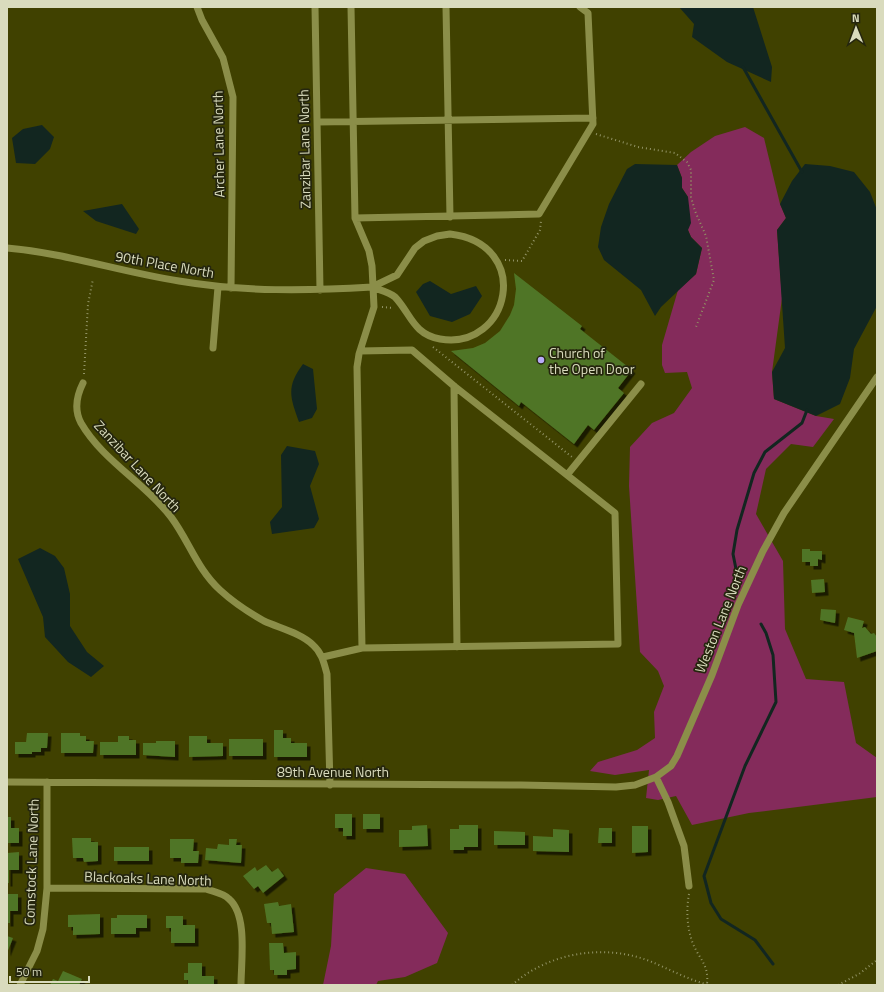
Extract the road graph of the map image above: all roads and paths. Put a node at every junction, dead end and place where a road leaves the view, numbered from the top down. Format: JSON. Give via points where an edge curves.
{"nodes":[{"id":1,"x":197,"y":7,"type":"edge"},
{"id":2,"x":315,"y":7,"type":"edge"},
{"id":3,"x":350,"y":7,"type":"edge"},
{"id":4,"x":446,"y":7,"type":"edge"},
{"id":5,"x":580,"y":7,"type":"edge"},
{"id":6,"x":593,"y":118,"type":"junction"},
{"id":7,"x":448,"y":120,"type":"junction"},
{"id":8,"x":353,"y":121,"type":"junction"},
{"id":9,"x":317,"y":122,"type":"junction"},
{"id":10,"x":589,"y":132,"type":"junction"},
{"id":11,"x":539,"y":214,"type":"junction"},
{"id":12,"x":450,"y":217,"type":"junction"},
{"id":13,"x":355,"y":218,"type":"junction"},
{"id":14,"x":7,"y":248,"type":"edge"},
{"id":15,"x":504,"y":259,"type":"dead end"},
{"id":16,"x":93,"y":279,"type":"dead end"},
{"id":17,"x":218,"y":287,"type":"junction"},
{"id":18,"x":372,"y":287,"type":"junction"},
{"id":19,"x":231,"y":288,"type":"junction"},
{"id":20,"x":320,"y":290,"type":"junction"},
{"id":21,"x":381,"y":306,"type":"dead end"},
{"id":22,"x":397,"y":312,"type":"dead end"},
{"id":23,"x":696,"y":327,"type":"dead end"},
{"id":24,"x":428,"y":342,"type":"dead end"},
{"id":25,"x":212,"y":348,"type":"dead end"},
{"id":26,"x":360,"y":351,"type":"junction"},
{"id":27,"x":877,"y":377,"type":"edge"},
{"id":28,"x":83,"y":383,"type":"joint"},
{"id":29,"x":641,"y":384,"type":"dead end"},
{"id":30,"x":454,"y":386,"type":"junction"},
{"id":31,"x":578,"y":461,"type":"junction"},
{"id":32,"x":567,"y":475,"type":"junction"},
{"id":33,"x":457,"y":647,"type":"junction"},
{"id":34,"x":362,"y":648,"type":"junction"},
{"id":35,"x":323,"y":657,"type":"junction"},
{"id":36,"x":656,"y":777,"type":"junction"},
{"id":37,"x":7,"y":782,"type":"edge"},
{"id":38,"x":47,"y":782,"type":"junction"},
{"id":39,"x":330,"y":785,"type":"junction"},
{"id":40,"x":689,"y":886,"type":"joint"},
{"id":41,"x":47,"y":888,"type":"junction"},
{"id":42,"x":877,"y":960,"type":"edge"},
{"id":43,"x":20,"y":985,"type":"edge"},
{"id":44,"x":241,"y":985,"type":"edge"},
{"id":45,"x":512,"y":985,"type":"edge"},
{"id":46,"x":708,"y":985,"type":"edge"},
{"id":47,"x":838,"y":985,"type":"edge"}],
"edges":[{"from":1,"to":19,"type":"street","name":"Archer Lane North","via":[[223,58],[233,97]]},
{"from":2,"to":9,"type":"street","name":"Zanzibar Lane North"},
{"from":3,"to":8,"type":"street"},
{"from":4,"to":7,"type":"street"},
{"from":5,"to":6,"type":"street","via":[[588,13]]},
{"from":6,"to":7,"type":"street"},
{"from":6,"to":10,"type":"street"},
{"from":7,"to":8,"type":"street"},
{"from":7,"to":12,"type":"street"},
{"from":8,"to":9,"type":"street"},
{"from":8,"to":13,"type":"street"},
{"from":9,"to":20,"type":"street","name":"Zanzibar Lane North"},
{"from":10,"to":11,"type":"street"},
{"from":10,"to":23,"type":"path","via":[[638,147],[675,153],[687,162],[691,170],[695,211],[706,236],[714,280]]},
{"from":11,"to":12,"type":"street"},
{"from":11,"to":15,"type":"path","via":[[540,230],[522,261]]},
{"from":12,"to":13,"type":"street"},
{"from":13,"to":18,"type":"street","via":[[369,251]]},
{"from":14,"to":17,"type":"street","name":"90th Place North","via":[[50,253],[133,272]]},
{"from":16,"to":28,"type":"path","via":[[88,304]]},
{"from":17,"to":19,"type":"street","name":"90th Place North"},
{"from":17,"to":25,"type":"street"},
{"from":18,"to":18,"type":"street","via":[[394,296],[422,331],[452,340],[467,338],[491,321],[499,309],[503,282],[498,264],[488,249],[465,236],[450,234],[424,241],[415,248],[397,275]]},
{"from":18,"to":20,"type":"street","name":"90th Place North"},
{"from":18,"to":26,"type":"street","via":[[374,307]]},
{"from":19,"to":20,"type":"street","name":"90th Place North"},
{"from":21,"to":22,"type":"path","via":[[395,308]]},
{"from":24,"to":31,"type":"path"},
{"from":26,"to":30,"type":"street","via":[[412,350]]},
{"from":26,"to":34,"type":"street","via":[[357,367]]},
{"from":27,"to":36,"type":"street","name":"Weston Lane North","via":[[777,526],[751,576],[677,756],[671,766]]},
{"from":28,"to":35,"type":"street","name":"Zanzibar Lane North","via":[[76,406],[85,429],[99,447],[160,504],[200,568],[214,584],[240,606],[313,644]]},
{"from":29,"to":31,"type":"street"},
{"from":30,"to":32,"type":"street"},
{"from":30,"to":33,"type":"street"},
{"from":31,"to":32,"type":"street"},
{"from":32,"to":33,"type":"street","via":[[615,513],[618,644]]},
{"from":33,"to":34,"type":"street"},
{"from":34,"to":35,"type":"street"},
{"from":35,"to":39,"type":"street","via":[[327,674]]},
{"from":36,"to":39,"type":"street","name":"89th Avenue North","via":[[636,786],[616,787]]},
{"from":36,"to":40,"type":"street","via":[[684,846]]},
{"from":37,"to":38,"type":"street","name":"89th Avenue North"},
{"from":38,"to":39,"type":"street","name":"89th Avenue North"},
{"from":38,"to":41,"type":"street","name":"Comstock Lane North"},
{"from":40,"to":46,"type":"path","via":[[688,927],[708,974]]},
{"from":41,"to":43,"type":"street","name":"Comstock Lane North","via":[[44,928],[37,951]]},
{"from":41,"to":44,"type":"street","name":"Blackoaks Lane North","via":[[206,890],[219,893],[228,898],[239,913]]},
{"from":42,"to":47,"type":"path","via":[[859,974]]},
{"from":45,"to":46,"type":"path","via":[[532,970],[555,960],[575,954],[598,952],[632,955]]}]}
